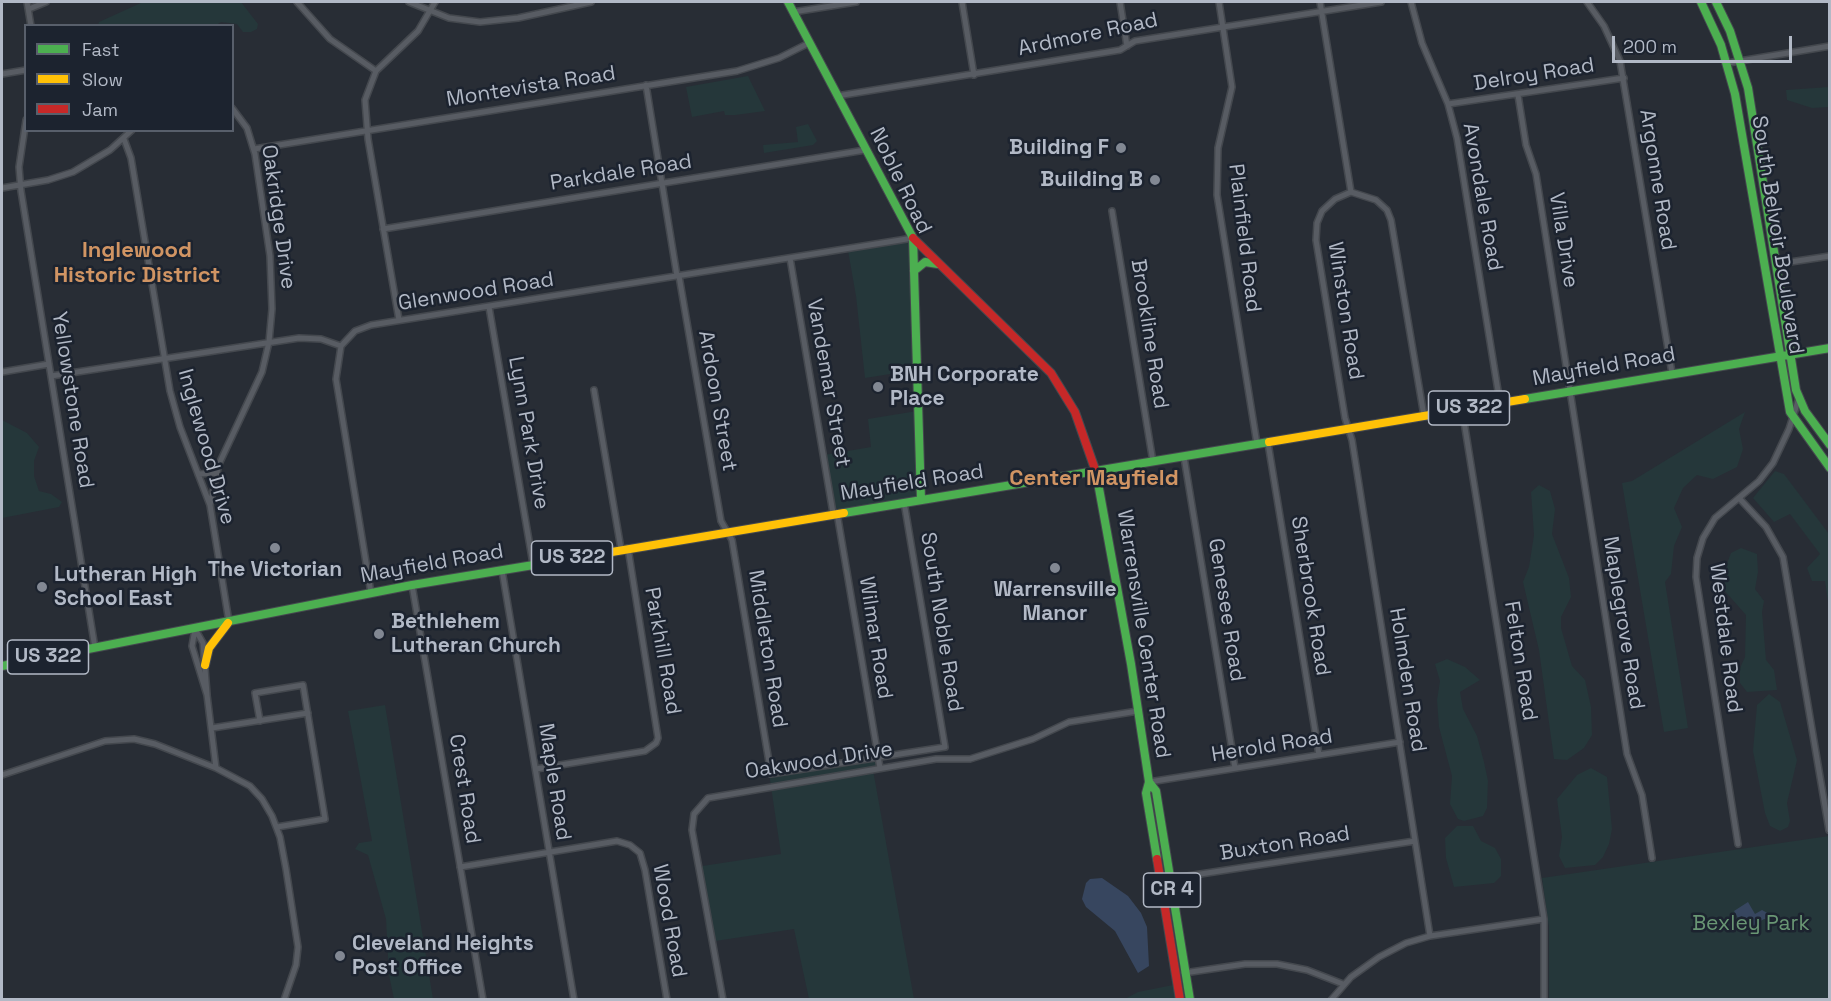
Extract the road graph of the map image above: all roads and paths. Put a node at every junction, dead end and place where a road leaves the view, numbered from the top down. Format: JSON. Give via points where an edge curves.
{"nodes":[{"id":1,"x":27,"y":2,"type":"edge"},
{"id":2,"x":46,"y":2,"type":"edge"},
{"id":3,"x":297,"y":2,"type":"edge"},
{"id":4,"x":409,"y":2,"type":"edge"},
{"id":5,"x":435,"y":2,"type":"edge"},
{"id":6,"x":591,"y":2,"type":"edge"},
{"id":7,"x":788,"y":2,"type":"edge"},
{"id":8,"x":856,"y":2,"type":"edge"},
{"id":9,"x":962,"y":2,"type":"edge"},
{"id":10,"x":1120,"y":2,"type":"edge"},
{"id":11,"x":1219,"y":2,"type":"edge"},
{"id":12,"x":1320,"y":2,"type":"edge"},
{"id":13,"x":1381,"y":2,"type":"edge"},
{"id":14,"x":1412,"y":2,"type":"edge"},
{"id":15,"x":1587,"y":2,"type":"edge"},
{"id":16,"x":1701,"y":2,"type":"edge"},
{"id":17,"x":1716,"y":2,"type":"edge"},
{"id":18,"x":28,"y":9,"type":"junction"},
{"id":19,"x":1322,"y":10,"type":"junction"},
{"id":20,"x":431,"y":12,"type":"junction"},
{"id":21,"x":793,"y":12,"type":"junction"},
{"id":22,"x":31,"y":24,"type":"edge"},
{"id":23,"x":1223,"y":26,"type":"junction"},
{"id":24,"x":809,"y":43,"type":"junction"},
{"id":25,"x":1127,"y":45,"type":"junction"},
{"id":26,"x":1830,"y":46,"type":"edge"},
{"id":27,"x":1741,"y":60,"type":"junction"},
{"id":28,"x":1728,"y":63,"type":"junction"},
{"id":29,"x":24,"y":70,"type":"edge"},
{"id":30,"x":375,"y":71,"type":"junction"},
{"id":31,"x":2,"y":74,"type":"edge"},
{"id":32,"x":974,"y":75,"type":"junction"},
{"id":33,"x":1624,"y":78,"type":"junction"},
{"id":34,"x":646,"y":85,"type":"junction"},
{"id":35,"x":1518,"y":95,"type":"junction"},
{"id":36,"x":837,"y":96,"type":"junction"},
{"id":37,"x":1448,"y":104,"type":"junction"},
{"id":38,"x":234,"y":111,"type":"edge"},
{"id":39,"x":367,"y":131,"type":"junction"},
{"id":40,"x":24,"y":132,"type":"edge"},
{"id":41,"x":130,"y":132,"type":"edge"},
{"id":42,"x":124,"y":140,"type":"junction"},
{"id":43,"x":254,"y":149,"type":"junction"},
{"id":44,"x":865,"y":150,"type":"junction"},
{"id":45,"x":662,"y":183,"type":"junction"},
{"id":46,"x":21,"y":185,"type":"junction"},
{"id":47,"x":2,"y":188,"type":"edge"},
{"id":48,"x":1351,"y":192,"type":"junction"},
{"id":49,"x":1112,"y":211,"type":"dead end"},
{"id":50,"x":383,"y":229,"type":"junction"},
{"id":51,"x":913,"y":238,"type":"junction"},
{"id":52,"x":1830,"y":256,"type":"edge"},
{"id":53,"x":790,"y":258,"type":"junction"},
{"id":54,"x":938,"y":264,"type":"junction"},
{"id":55,"x":1777,"y":264,"type":"junction"},
{"id":56,"x":914,"y":271,"type":"junction"},
{"id":57,"x":678,"y":276,"type":"junction"},
{"id":58,"x":489,"y":307,"type":"junction"},
{"id":59,"x":399,"y":320,"type":"junction"},
{"id":60,"x":269,"y":342,"type":"junction"},
{"id":61,"x":341,"y":346,"type":"junction"},
{"id":62,"x":1830,"y":348,"type":"edge"},
{"id":63,"x":1790,"y":352,"type":"junction"},
{"id":64,"x":1779,"y":354,"type":"junction"},
{"id":65,"x":163,"y":359,"type":"junction"},
{"id":66,"x":49,"y":364,"type":"junction"},
{"id":67,"x":2,"y":372,"type":"edge"},
{"id":68,"x":1672,"y":373,"type":"junction"},
{"id":69,"x":51,"y":376,"type":"junction"},
{"id":70,"x":594,"y":390,"type":"dead end"},
{"id":71,"x":1570,"y":391,"type":"junction"},
{"id":72,"x":1799,"y":398,"type":"junction"},
{"id":73,"x":1500,"y":403,"type":"junction"},
{"id":74,"x":1462,"y":409,"type":"junction"},
{"id":75,"x":1424,"y":416,"type":"junction"},
{"id":76,"x":1792,"y":419,"type":"junction"},
{"id":77,"x":1350,"y":428,"type":"junction"},
{"id":78,"x":1268,"y":442,"type":"junction"},
{"id":79,"x":1257,"y":444,"type":"junction"},
{"id":80,"x":1830,"y":445,"type":"edge"},
{"id":81,"x":1184,"y":457,"type":"junction"},
{"id":82,"x":1153,"y":462,"type":"junction"},
{"id":83,"x":1830,"y":468,"type":"edge"},
{"id":84,"x":1096,"y":472,"type":"junction"},
{"id":85,"x":216,"y":473,"type":"junction"},
{"id":86,"x":198,"y":474,"type":"junction"},
{"id":87,"x":1738,"y":498,"type":"junction"},
{"id":88,"x":921,"y":500,"type":"junction"},
{"id":89,"x":904,"y":502,"type":"junction"},
{"id":90,"x":210,"y":505,"type":"junction"},
{"id":91,"x":835,"y":513,"type":"junction"},
{"id":92,"x":727,"y":531,"type":"junction"},
{"id":93,"x":624,"y":549,"type":"junction"},
{"id":94,"x":533,"y":564,"type":"junction"},
{"id":95,"x":502,"y":570,"type":"junction"},
{"id":96,"x":412,"y":585,"type":"junction"},
{"id":97,"x":371,"y":593,"type":"junction"},
{"id":98,"x":228,"y":622,"type":"junction"},
{"id":99,"x":195,"y":629,"type":"junction"},
{"id":100,"x":95,"y":648,"type":"junction"},
{"id":101,"x":206,"y":665,"type":"junction"},
{"id":102,"x":2,"y":666,"type":"edge"},
{"id":103,"x":207,"y":695,"type":"junction"},
{"id":104,"x":1138,"y":711,"type":"junction"},
{"id":105,"x":308,"y":713,"type":"junction"},
{"id":106,"x":260,"y":721,"type":"junction"},
{"id":107,"x":212,"y":728,"type":"junction"},
{"id":108,"x":1400,"y":742,"type":"junction"},
{"id":109,"x":1319,"y":755,"type":"junction"},
{"id":110,"x":878,"y":758,"type":"junction"},
{"id":111,"x":216,"y":768,"type":"junction"},
{"id":112,"x":880,"y":768,"type":"junction"},
{"id":113,"x":1235,"y":768,"type":"junction"},
{"id":114,"x":536,"y":769,"type":"junction"},
{"id":115,"x":2,"y":775,"type":"edge"},
{"id":116,"x":1149,"y":782,"type":"junction"},
{"id":117,"x":277,"y":828,"type":"junction"},
{"id":118,"x":1828,"y":830,"type":"edge"},
{"id":119,"x":1415,"y":841,"type":"junction"},
{"id":120,"x":1738,"y":844,"type":"dead end"},
{"id":121,"x":549,"y":853,"type":"junction"},
{"id":122,"x":1652,"y":858,"type":"dead end"},
{"id":123,"x":460,"y":867,"type":"junction"},
{"id":124,"x":1170,"y":878,"type":"junction"},
{"id":125,"x":1160,"y":880,"type":"junction"},
{"id":126,"x":1544,"y":919,"type":"junction"},
{"id":127,"x":1430,"y":936,"type":"junction"},
{"id":128,"x":1186,"y":973,"type":"junction"},
{"id":129,"x":1176,"y":974,"type":"junction"},
{"id":130,"x":1344,"y":984,"type":"junction"},
{"id":131,"x":284,"y":999,"type":"edge"},
{"id":132,"x":483,"y":999,"type":"edge"},
{"id":133,"x":574,"y":999,"type":"edge"},
{"id":134,"x":667,"y":999,"type":"edge"},
{"id":135,"x":723,"y":999,"type":"edge"},
{"id":136,"x":1180,"y":999,"type":"edge"},
{"id":137,"x":1190,"y":999,"type":"edge"},
{"id":138,"x":1331,"y":999,"type":"edge"},
{"id":139,"x":1544,"y":999,"type":"edge"}],
"edges":[{"from":1,"to":18,"type":"street"},
{"from":2,"to":18,"type":"street"},
{"from":3,"to":30,"type":"street","via":[[330,39]]},
{"from":4,"to":20,"type":"street"},
{"from":5,"to":20,"type":"street"},
{"from":6,"to":20,"type":"street","via":[[492,21],[467,21]]},
{"from":7,"to":21,"type":"main road","name":"Noble Road"},
{"from":8,"to":21,"type":"street"},
{"from":9,"to":32,"type":"street"},
{"from":10,"to":25,"type":"street"},
{"from":11,"to":23,"type":"street","name":"Plainfield Road"},
{"from":12,"to":19,"type":"street"},
{"from":13,"to":19,"type":"street","name":"Ardmore Road"},
{"from":14,"to":37,"type":"street","name":"Avondale Road","via":[[1422,44]]},
{"from":15,"to":33,"type":"street","name":"Argonne Road","via":[[1613,44]]},
{"from":16,"to":28,"type":"main road","name":"South Belvoir Boulevard"},
{"from":17,"to":27,"type":"main road","name":"South Belvoir Boulevard"},
{"from":18,"to":22,"type":"street"},
{"from":19,"to":23,"type":"street","name":"Ardmore Road"},
{"from":19,"to":48,"type":"street"},
{"from":20,"to":30,"type":"street","via":[[418,31]]},
{"from":21,"to":24,"type":"main road","name":"Noble Road"},
{"from":23,"to":25,"type":"street","name":"Ardmore Road"},
{"from":23,"to":79,"type":"street","name":"Plainfield Road","via":[[1232,87],[1218,148],[1216,183]]},
{"from":24,"to":34,"type":"street","name":"Montevista Road","via":[[750,68]]},
{"from":24,"to":36,"type":"main road","name":"Noble Road"},
{"from":25,"to":32,"type":"street","name":"Ardmore Road","via":[[1120,50]]},
{"from":26,"to":27,"type":"street"},
{"from":27,"to":28,"type":"street"},
{"from":27,"to":55,"type":"main road","name":"South Belvoir Boulevard"},
{"from":28,"to":64,"type":"main road","name":"South Belvoir Boulevard"},
{"from":29,"to":31,"type":"street"},
{"from":30,"to":39,"type":"street","via":[[365,100]]},
{"from":32,"to":36,"type":"street","name":"Ardmore Road"},
{"from":33,"to":35,"type":"street","name":"Delroy Road"},
{"from":33,"to":68,"type":"street","name":"Argonne Road"},
{"from":34,"to":39,"type":"street","name":"Montevista Road"},
{"from":34,"to":45,"type":"street","name":"Ardoon Street"},
{"from":35,"to":37,"type":"street","name":"Delroy Road"},
{"from":35,"to":71,"type":"street","name":"Villa Drive","via":[[1526,145],[1536,174]]},
{"from":36,"to":44,"type":"main road","name":"Noble Road"},
{"from":37,"to":73,"type":"street","name":"Avondale Road","via":[[1457,138]]},
{"from":38,"to":43,"type":"street","name":"Oakridge Drive","via":[[247,128]]},
{"from":39,"to":43,"type":"street","name":"Montevista Road"},
{"from":39,"to":50,"type":"street"},
{"from":40,"to":46,"type":"street","name":"Yellowstone Road","via":[[19,167]]},
{"from":41,"to":42,"type":"street"},
{"from":42,"to":46,"type":"street","via":[[73,172]]},
{"from":42,"to":65,"type":"street","name":"Inglewood Drive","via":[[131,158]]},
{"from":43,"to":60,"type":"street","name":"Oakridge Drive","via":[[270,256]]},
{"from":44,"to":45,"type":"street","name":"Parkdale Road"},
{"from":44,"to":51,"type":"main road","name":"Noble Road"},
{"from":45,"to":50,"type":"street","name":"Parkdale Road"},
{"from":45,"to":57,"type":"street","name":"Ardoon Street"},
{"from":46,"to":47,"type":"street"},
{"from":46,"to":66,"type":"street","name":"Yellowstone Road"},
{"from":48,"to":75,"type":"street","via":[[1376,200],[1392,220]]},
{"from":48,"to":77,"type":"street","name":"Winston Road","via":[[1326,207],[1316,234],[1345,418]]},
{"from":49,"to":82,"type":"street","name":"Brookline Road"},
{"from":50,"to":59,"type":"street"},
{"from":51,"to":53,"type":"street","name":"Glenwood Road"},
{"from":51,"to":54,"type":"main road","name":"Warrensville Center Road"},
{"from":51,"to":56,"type":"main road","name":"Noble Road"},
{"from":52,"to":55,"type":"street"},
{"from":53,"to":57,"type":"street","name":"Glenwood Road"},
{"from":53,"to":91,"type":"street","name":"Vandemar Street"},
{"from":54,"to":56,"type":"main road","via":[[925,262]]},
{"from":54,"to":84,"type":"main road","name":"Warrensville Center Road","via":[[1051,373],[1075,412]]},
{"from":55,"to":63,"type":"main road","name":"South Belvoir Boulevard"},
{"from":56,"to":88,"type":"main road","name":"Noble Road"},
{"from":57,"to":58,"type":"street","name":"Glenwood Road"},
{"from":57,"to":92,"type":"street","name":"Ardoon Street","via":[[721,521]]},
{"from":58,"to":59,"type":"street","name":"Glenwood Road"},
{"from":58,"to":94,"type":"street","name":"Lynn Park Drive"},
{"from":59,"to":61,"type":"street","name":"Glenwood Road","via":[[362,328]]},
{"from":60,"to":61,"type":"street","via":[[309,338]]},
{"from":60,"to":65,"type":"street"},
{"from":60,"to":85,"type":"street","name":"Oakridge Drive","via":[[258,382]]},
{"from":61,"to":97,"type":"street","via":[[336,379]]},
{"from":62,"to":63,"type":"main road","name":"Mayfield Road","number":"US 322"},
{"from":63,"to":64,"type":"main road","name":"Mayfield Road","number":"US 322"},
{"from":63,"to":72,"type":"main road","name":"South Belvoir Boulevard"},
{"from":64,"to":68,"type":"main road","name":"Mayfield Road","number":"US 322"},
{"from":64,"to":76,"type":"main road","name":"South Belvoir Boulevard"},
{"from":65,"to":69,"type":"street"},
{"from":65,"to":86,"type":"street","name":"Inglewood Drive","via":[[175,410]]},
{"from":66,"to":67,"type":"street"},
{"from":66,"to":69,"type":"street","name":"Yellowstone Road"},
{"from":68,"to":71,"type":"main road","name":"Mayfield Road","number":"US 322"},
{"from":69,"to":100,"type":"street","name":"Yellowstone Road"},
{"from":70,"to":93,"type":"street"},
{"from":71,"to":73,"type":"main road","name":"Mayfield Road","number":"US 322"},
{"from":71,"to":122,"type":"street","name":"Maplegrove Road","via":[[1627,754],[1642,795]]},
{"from":72,"to":76,"type":"street","name":"Westdale Road"},
{"from":72,"to":80,"type":"main road","name":"South Belvoir Boulevard"},
{"from":73,"to":74,"type":"main road","name":"Mayfield Road","number":"US 322"},
{"from":74,"to":75,"type":"main road","name":"Mayfield Road","number":"US 322"},
{"from":74,"to":126,"type":"street","name":"Felton Road"},
{"from":75,"to":77,"type":"main road","name":"Mayfield Road","number":"US 322"},
{"from":76,"to":83,"type":"main road","name":"South Belvoir Boulevard"},
{"from":76,"to":87,"type":"street","name":"Westdale Road","via":[[1780,451],[1766,473]]},
{"from":77,"to":78,"type":"main road","name":"Mayfield Road","number":"US 322"},
{"from":77,"to":108,"type":"street","name":"Holmden Road"},
{"from":78,"to":79,"type":"main road","name":"Mayfield Road","number":"US 322"},
{"from":78,"to":109,"type":"street","name":"Sherbrook Road"},
{"from":79,"to":81,"type":"main road","name":"Mayfield Road","number":"US 322"},
{"from":81,"to":82,"type":"main road","name":"Mayfield Road","number":"US 322"},
{"from":81,"to":113,"type":"street","name":"Genesee Road"},
{"from":82,"to":84,"type":"main road","name":"Mayfield Road","number":"US 322"},
{"from":84,"to":88,"type":"main road","name":"Mayfield Road","number":"US 322"},
{"from":84,"to":104,"type":"main road","name":"Warrensville Center Road","number":"CR 4"},
{"from":85,"to":86,"type":"street"},
{"from":85,"to":90,"type":"street","name":"Oakridge Drive"},
{"from":86,"to":90,"type":"street","name":"Inglewood Drive"},
{"from":87,"to":118,"type":"street","via":[[1766,527],[1783,556]]},
{"from":87,"to":120,"type":"street","name":"Westdale Road","via":[[1708,529],[1696,567]]},
{"from":88,"to":89,"type":"main road","name":"Mayfield Road","number":"US 322"},
{"from":89,"to":91,"type":"main road","name":"Mayfield Road","number":"US 322"},
{"from":89,"to":110,"type":"street","name":"South Noble Road","via":[[945,747]]},
{"from":90,"to":98,"type":"street","name":"Inglewood Drive"},
{"from":91,"to":92,"type":"main road","name":"Mayfield Road","number":"US 322"},
{"from":91,"to":110,"type":"street","name":"Wilmar Road"},
{"from":92,"to":93,"type":"main road","name":"Mayfield Road","number":"US 322"},
{"from":92,"to":110,"type":"street","name":"Middleton Road","via":[[732,540],[771,774]]},
{"from":93,"to":94,"type":"main road","name":"Mayfield Road","number":"US 322"},
{"from":93,"to":114,"type":"street","name":"Parkhill Road","via":[[658,738],[645,751]]},
{"from":94,"to":95,"type":"main road","name":"Mayfield Road","number":"US 322"},
{"from":95,"to":96,"type":"main road","name":"Mayfield Road","number":"US 322"},
{"from":95,"to":114,"type":"street","name":"Maple Road"},
{"from":96,"to":97,"type":"main road","name":"Mayfield Road","number":"US 322"},
{"from":96,"to":123,"type":"street","name":"Crest Road"},
{"from":97,"to":98,"type":"main road","name":"Mayfield Road","number":"US 322"},
{"from":98,"to":99,"type":"main road","name":"Mayfield Road","number":"US 322"},
{"from":98,"to":101,"type":"main road","via":[[208,648]]},
{"from":99,"to":100,"type":"main road","name":"Mayfield Road","number":"US 322"},
{"from":99,"to":101,"type":"street","via":[[203,644]]},
{"from":99,"to":103,"type":"street","via":[[192,646]]},
{"from":100,"to":102,"type":"main road","name":"Mayfield Road","number":"US 322"},
{"from":101,"to":103,"type":"street"},
{"from":103,"to":107,"type":"street"},
{"from":104,"to":112,"type":"street","name":"Oakwood Drive","via":[[1069,722],[970,759],[936,759]]},
{"from":104,"to":116,"type":"main road","name":"Warrensville Center Road","number":"CR 4"},
{"from":105,"to":106,"type":"street"},
{"from":105,"to":106,"type":"street","via":[[303,685],[255,693]]},
{"from":105,"to":117,"type":"street","via":[[325,819]]},
{"from":106,"to":107,"type":"street"},
{"from":107,"to":111,"type":"street"},
{"from":108,"to":109,"type":"street","name":"Herold Road"},
{"from":108,"to":119,"type":"street","name":"Holmden Road"},
{"from":109,"to":113,"type":"street","name":"Herold Road"},
{"from":110,"to":112,"type":"street","name":"Wilmar Road"},
{"from":111,"to":115,"type":"street","via":[[155,744],[124,739],[105,741]]},
{"from":111,"to":117,"type":"street","via":[[257,793]]},
{"from":112,"to":135,"type":"street","name":"Oakwood Drive","via":[[716,795],[696,810],[693,840]]},
{"from":113,"to":116,"type":"street","name":"Herold Road"},
{"from":114,"to":121,"type":"street","name":"Maple Road"},
{"from":116,"to":124,"type":"main road","name":"Warrensville Center Road","number":"CR 4","via":[[1156,791]]},
{"from":116,"to":125,"type":"main road","name":"Warrensville Center Road","number":"CR 4","via":[[1146,793]]},
{"from":117,"to":131,"type":"street","via":[[298,947]]},
{"from":119,"to":124,"type":"street","name":"Buxton Road"},
{"from":119,"to":127,"type":"street","name":"Holmden Road"},
{"from":121,"to":123,"type":"street","name":"Wood Road"},
{"from":121,"to":133,"type":"street","name":"Maple Road"},
{"from":121,"to":134,"type":"street","name":"Wood Road","via":[[616,841],[640,853]]},
{"from":123,"to":132,"type":"street","name":"Crest Road"},
{"from":124,"to":125,"type":"street","name":"Buxton Road"},
{"from":124,"to":128,"type":"main road","name":"Warrensville Center Road","number":"CR 4"},
{"from":125,"to":129,"type":"main road","name":"Warrensville Center Road","number":"CR 4"},
{"from":126,"to":127,"type":"street"},
{"from":126,"to":139,"type":"street","name":"Felton Road"},
{"from":127,"to":130,"type":"street","via":[[1386,953]]},
{"from":128,"to":129,"type":"street"},
{"from":128,"to":130,"type":"street","via":[[1245,964],[1276,964]]},
{"from":128,"to":137,"type":"main road","name":"Warrensville Center Road","number":"CR 4"},
{"from":129,"to":136,"type":"main road","name":"Warrensville Center Road","number":"CR 4"},
{"from":130,"to":138,"type":"street"}]}
